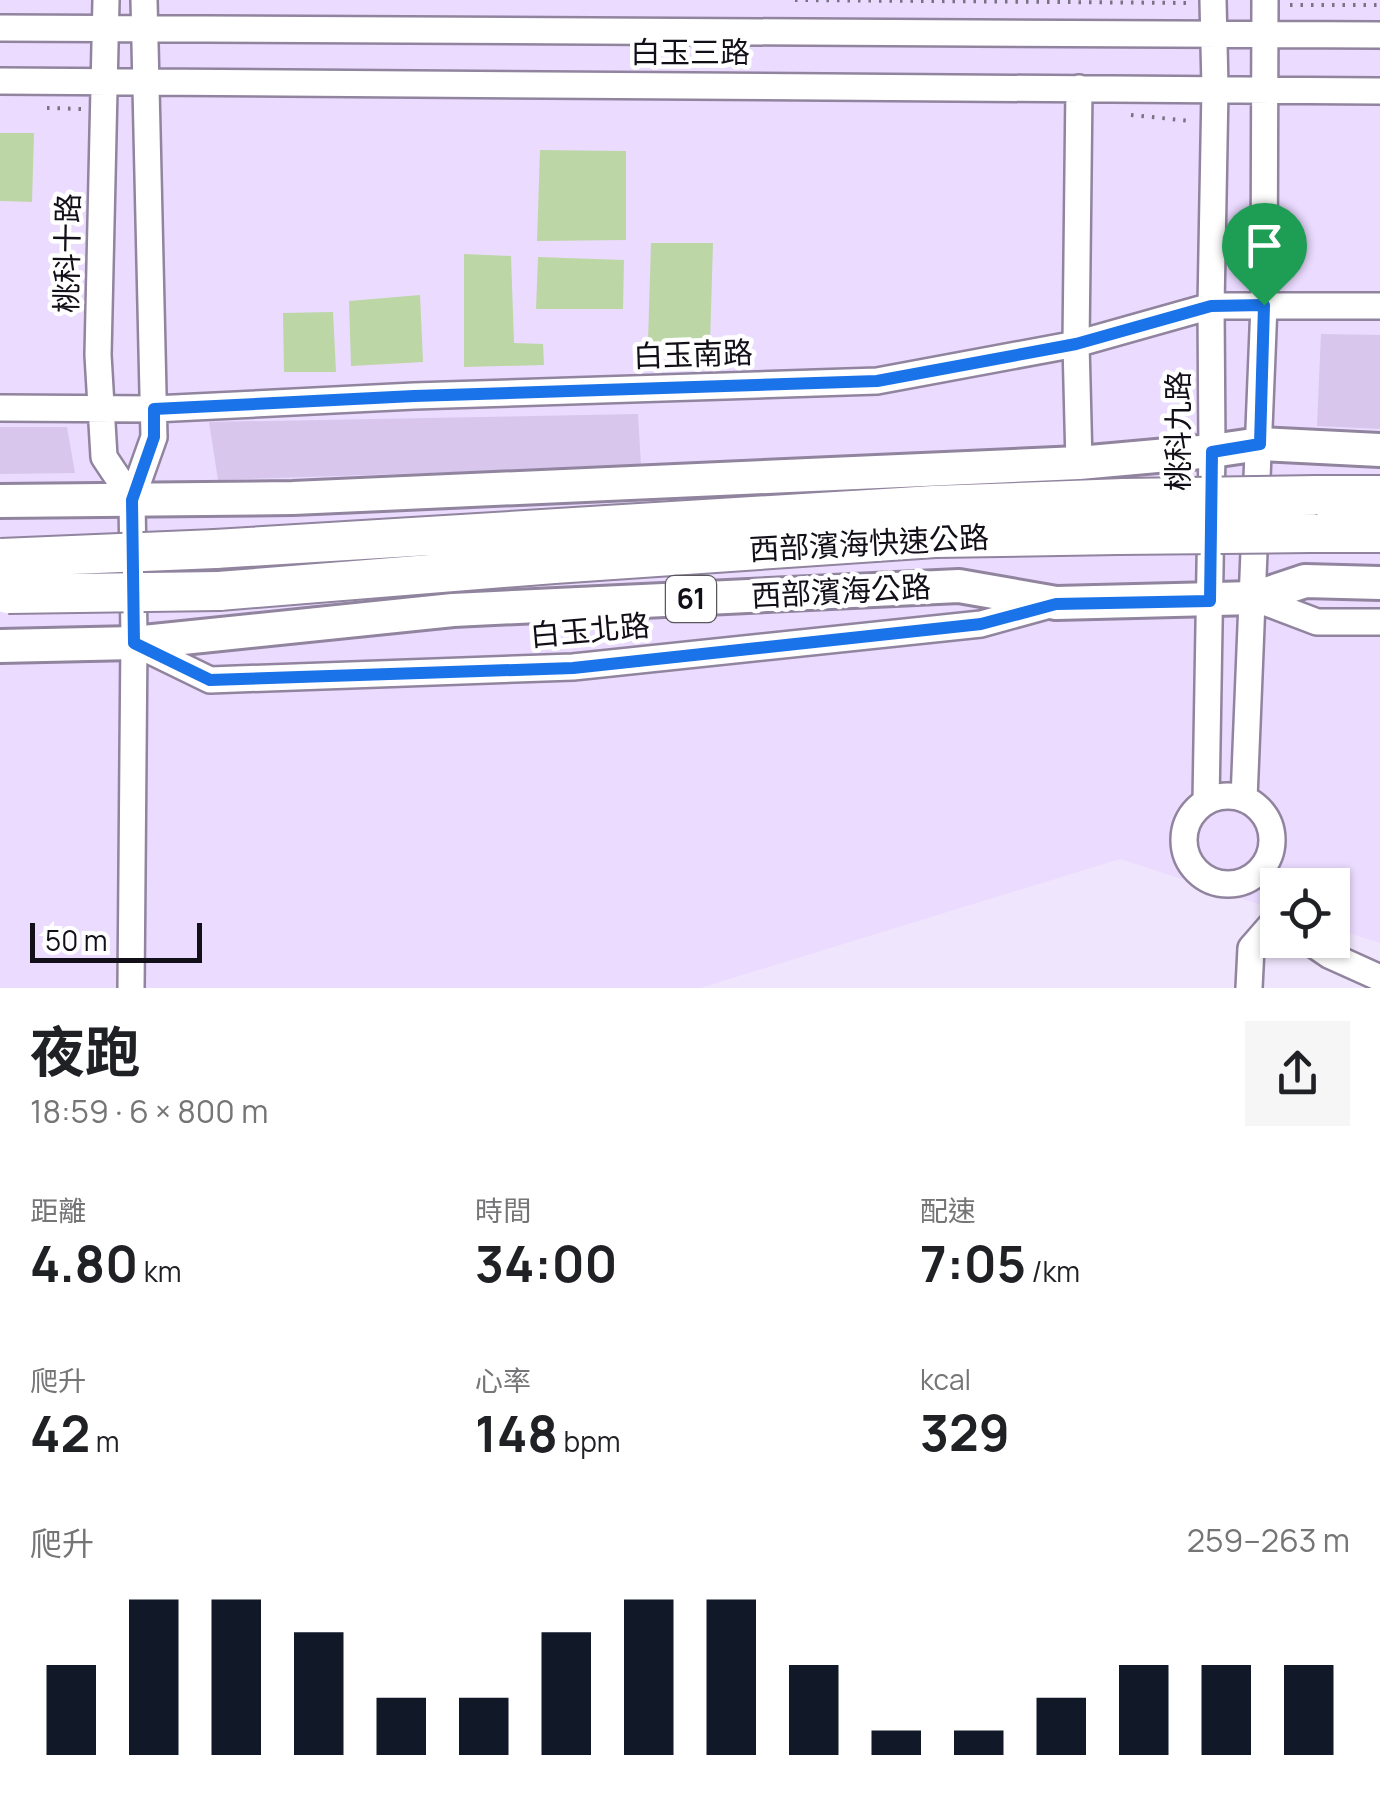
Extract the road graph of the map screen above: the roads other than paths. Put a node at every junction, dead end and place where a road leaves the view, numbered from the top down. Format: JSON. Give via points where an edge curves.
{"nodes":[{"id":1,"x":106,"y":0,"type":"edge"},
{"id":2,"x":144,"y":0,"type":"edge"},
{"id":3,"x":1213,"y":2,"type":"edge"},
{"id":4,"x":1265,"y":2,"type":"edge"},
{"id":5,"x":0,"y":28,"type":"edge"},
{"id":6,"x":105,"y":28,"type":"junction"},
{"id":7,"x":145,"y":28,"type":"junction"},
{"id":8,"x":1265,"y":34,"type":"junction"},
{"id":9,"x":1213,"y":35,"type":"junction"},
{"id":10,"x":1380,"y":35,"type":"edge"},
{"id":11,"x":0,"y":81,"type":"edge"},
{"id":12,"x":104,"y":82,"type":"junction"},
{"id":13,"x":146,"y":83,"type":"junction"},
{"id":14,"x":1078,"y":88,"type":"junction"},
{"id":15,"x":1215,"y":88,"type":"junction"},
{"id":16,"x":1265,"y":91,"type":"junction"},
{"id":17,"x":1380,"y":91,"type":"edge"},
{"id":18,"x":1264,"y":305,"type":"junction"},
{"id":19,"x":1211,"y":306,"type":"junction"},
{"id":20,"x":1380,"y":306,"type":"edge"},
{"id":21,"x":1076,"y":344,"type":"junction"},
{"id":22,"x":0,"y":408,"type":"edge"},
{"id":23,"x":101,"y":408,"type":"junction"},
{"id":24,"x":154,"y":409,"type":"junction"},
{"id":25,"x":1260,"y":444,"type":"junction"},
{"id":26,"x":1380,"y":450,"type":"edge"},
{"id":27,"x":1212,"y":452,"type":"junction"},
{"id":28,"x":1079,"y":464,"type":"junction"},
{"id":29,"x":1380,"y":495,"type":"edge"},
{"id":30,"x":132,"y":500,"type":"junction"},
{"id":31,"x":0,"y":501,"type":"edge"},
{"id":32,"x":1380,"y":532,"type":"edge"},
{"id":33,"x":2,"y":576,"type":"edge"},
{"id":34,"x":1380,"y":583,"type":"edge"},
{"id":35,"x":1254,"y":598,"type":"junction"},
{"id":36,"x":1210,"y":601,"type":"junction"},
{"id":37,"x":1056,"y":604,"type":"junction"},
{"id":38,"x":1380,"y":622,"type":"edge"},
{"id":39,"x":134,"y":643,"type":"junction"},
{"id":40,"x":0,"y":646,"type":"edge"},
{"id":41,"x":1244,"y":799,"type":"junction"},
{"id":42,"x":1206,"y":802,"type":"junction"},
{"id":43,"x":1269,"y":868,"type":"edge"},
{"id":44,"x":1260,"y":878,"type":"edge"},
{"id":45,"x":1260,"y":938,"type":"edge"},
{"id":46,"x":1336,"y":958,"type":"edge"},
{"id":47,"x":1380,"y":978,"type":"edge"},
{"id":48,"x":131,"y":988,"type":"edge"},
{"id":49,"x":1249,"y":988,"type":"edge"}],
"edges":[{"from":1,"to":6,"type":"street","name":"桃科十路"},
{"from":2,"to":7,"type":"street"},
{"from":3,"to":9,"type":"street","name":"桃科九路"},
{"from":4,"to":8,"type":"street"},
{"from":5,"to":6,"type":"street","name":"白玉三路"},
{"from":6,"to":7,"type":"street","name":"白玉三路"},
{"from":6,"to":12,"type":"street","name":"桃科十路"},
{"from":7,"to":9,"type":"street","name":"白玉三路"},
{"from":7,"to":13,"type":"street"},
{"from":8,"to":9,"type":"street","name":"白玉三路"},
{"from":8,"to":10,"type":"street","name":"白玉三路"},
{"from":8,"to":16,"type":"street"},
{"from":9,"to":15,"type":"street","name":"桃科九路"},
{"from":11,"to":12,"type":"street","name":"白玉三路"},
{"from":12,"to":13,"type":"street","name":"白玉三路"},
{"from":12,"to":23,"type":"street","name":"桃科十路"},
{"from":13,"to":14,"type":"street","name":"白玉三路"},
{"from":13,"to":24,"type":"street"},
{"from":14,"to":15,"type":"street","name":"白玉三路"},
{"from":14,"to":21,"type":"street"},
{"from":15,"to":16,"type":"street","name":"白玉三路"},
{"from":15,"to":19,"type":"street","name":"桃科九路"},
{"from":16,"to":17,"type":"street","name":"白玉三路"},
{"from":16,"to":18,"type":"street"},
{"from":18,"to":19,"type":"street","name":"白玉南路"},
{"from":18,"to":20,"type":"street","name":"白玉南路"},
{"from":18,"to":25,"type":"street"},
{"from":19,"to":21,"type":"street","name":"白玉南路"},
{"from":19,"to":27,"type":"street","name":"桃科九路"},
{"from":21,"to":24,"type":"street","name":"白玉南路","via":[[877,381]]},
{"from":21,"to":28,"type":"street"},
{"from":22,"to":23,"type":"street","name":"白玉南路"},
{"from":23,"to":24,"type":"street","name":"白玉南路"},
{"from":23,"to":30,"type":"street","name":"桃科十路","via":[[104,456]]},
{"from":24,"to":30,"type":"street","via":[[154,437]]},
{"from":25,"to":26,"type":"main road"},
{"from":25,"to":27,"type":"main road"},
{"from":25,"to":35,"type":"street"},
{"from":27,"to":28,"type":"main road"},
{"from":27,"to":36,"type":"street","name":"桃科九路"},
{"from":28,"to":30,"type":"main road"},
{"from":29,"to":33,"type":"highway","name":"西部濱海快速公路","number":"61","bridge":true,"via":[[934,505],[215,549]]},
{"from":30,"to":31,"type":"main road"},
{"from":30,"to":39,"type":"street"},
{"from":32,"to":33,"type":"highway","name":"西部濱海快速公路","number":"61","bridge":true,"via":[[935,538],[219,591]]},
{"from":34,"to":35,"type":"main road","name":"西部濱海公路","number":"61","via":[[1305,581]]},
{"from":35,"to":36,"type":"main road","name":"西部濱海公路","number":"61"},
{"from":35,"to":38,"type":"street","via":[[1317,622]]},
{"from":35,"to":41,"type":"street"},
{"from":36,"to":37,"type":"main road","name":"西部濱海公路","number":"61"},
{"from":36,"to":42,"type":"street","name":"桃科九路"},
{"from":37,"to":39,"type":"main road","name":"西部濱海公路","number":"61","via":[[960,586],[452,610]]},
{"from":37,"to":39,"type":"street","name":"白玉北路","via":[[981,624],[573,668],[210,680]]},
{"from":39,"to":40,"type":"main road","name":"西部濱海公路","number":"61"},
{"from":39,"to":48,"type":"street"},
{"from":41,"to":42,"type":"street"},
{"from":41,"to":43,"type":"street","via":[[1257,806],[1272,832]]},
{"from":42,"to":44,"type":"street","via":[[1187,824],[1192,866],[1217,882]]},
{"from":45,"to":49,"type":"street","via":[[1251,948]]},
{"from":46,"to":47,"type":"street"}]}
